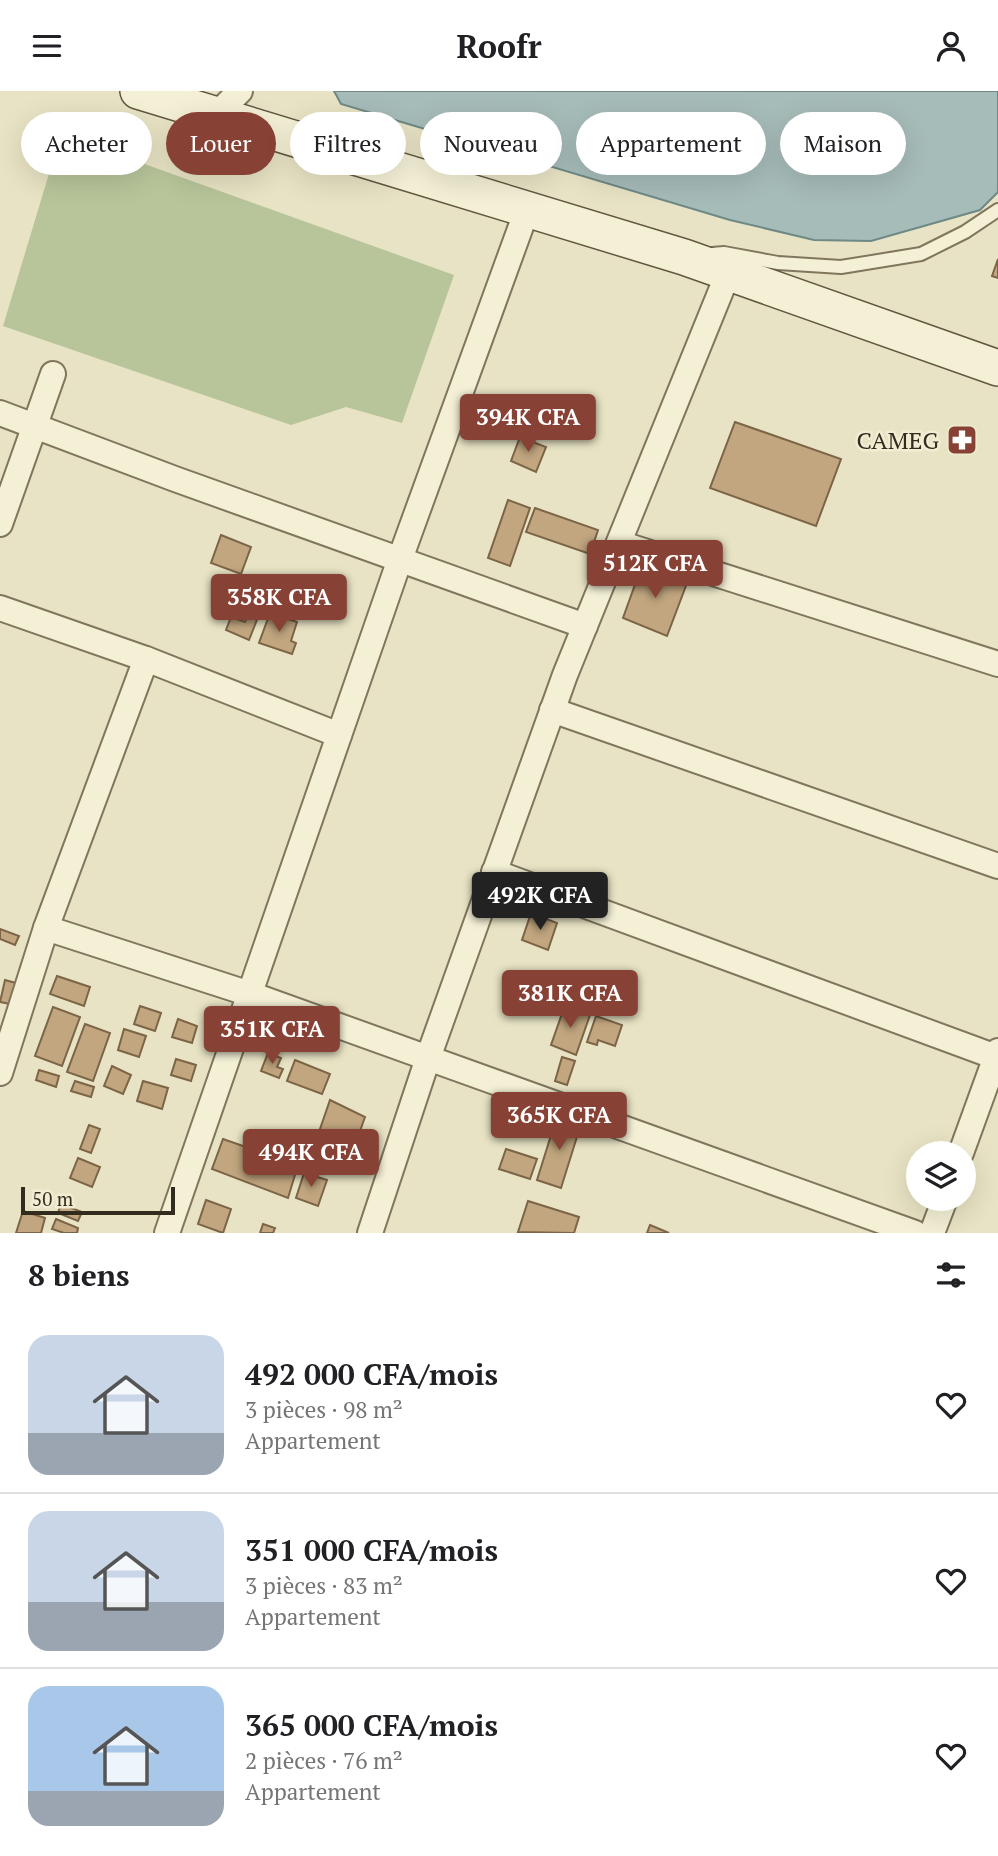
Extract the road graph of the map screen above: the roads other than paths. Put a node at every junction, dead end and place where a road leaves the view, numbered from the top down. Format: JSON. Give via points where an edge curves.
{"nodes":[{"id":1,"x":138,"y":91,"type":"edge"},
{"id":2,"x":228,"y":103,"type":"edge"},
{"id":3,"x":528,"y":207,"type":"junction"},
{"id":4,"x":998,"y":210,"type":"edge"},
{"id":5,"x":684,"y":257,"type":"junction"},
{"id":6,"x":729,"y":271,"type":"junction"},
{"id":7,"x":998,"y":368,"type":"edge"},
{"id":8,"x":53,"y":374,"type":"dead end"},
{"id":9,"x":0,"y":413,"type":"edge"},
{"id":10,"x":36,"y":427,"type":"junction"},
{"id":11,"x":0,"y":524,"type":"edge"},
{"id":12,"x":619,"y":543,"type":"junction"},
{"id":13,"x":400,"y":559,"type":"junction"},
{"id":14,"x":0,"y":608,"type":"edge"},
{"id":15,"x":585,"y":625,"type":"junction"},
{"id":16,"x":146,"y":659,"type":"junction"},
{"id":17,"x":998,"y":664,"type":"edge"},
{"id":18,"x":552,"y":710,"type":"junction"},
{"id":19,"x":339,"y":735,"type":"junction"},
{"id":20,"x":998,"y":866,"type":"edge"},
{"id":21,"x":494,"y":872,"type":"junction"},
{"id":22,"x":46,"y":928,"type":"junction"},
{"id":23,"x":250,"y":994,"type":"junction"},
{"id":24,"x":997,"y":1054,"type":"edge"},
{"id":25,"x":428,"y":1058,"type":"junction"},
{"id":26,"x":0,"y":1073,"type":"edge"},
{"id":27,"x":965,"y":1141,"type":"edge"},
{"id":28,"x":940,"y":1211,"type":"edge"},
{"id":29,"x":167,"y":1233,"type":"edge"},
{"id":30,"x":372,"y":1233,"type":"edge"},
{"id":31,"x":915,"y":1233,"type":"edge"},
{"id":32,"x":932,"y":1233,"type":"edge"}],
"edges":[{"from":1,"to":2,"type":"street"},
{"from":2,"to":3,"type":"street"},
{"from":3,"to":5,"type":"street"},
{"from":3,"to":13,"type":"street"},
{"from":4,"to":5,"type":"lane","via":[[922,254],[841,267],[778,263],[724,253]]},
{"from":5,"to":6,"type":"street"},
{"from":6,"to":7,"type":"street"},
{"from":6,"to":12,"type":"street"},
{"from":8,"to":10,"type":"street"},
{"from":9,"to":10,"type":"street"},
{"from":10,"to":11,"type":"street"},
{"from":10,"to":13,"type":"street"},
{"from":12,"to":15,"type":"street"},
{"from":12,"to":17,"type":"street"},
{"from":13,"to":15,"type":"street"},
{"from":13,"to":19,"type":"street"},
{"from":14,"to":16,"type":"street"},
{"from":15,"to":18,"type":"street"},
{"from":16,"to":19,"type":"street"},
{"from":16,"to":22,"type":"street"},
{"from":18,"to":20,"type":"street"},
{"from":18,"to":21,"type":"street"},
{"from":19,"to":23,"type":"street"},
{"from":21,"to":24,"type":"street"},
{"from":21,"to":25,"type":"street"},
{"from":22,"to":23,"type":"street"},
{"from":22,"to":26,"type":"street"},
{"from":23,"to":25,"type":"street"},
{"from":23,"to":29,"type":"street"},
{"from":24,"to":27,"type":"street"},
{"from":25,"to":30,"type":"street"},
{"from":25,"to":31,"type":"street"},
{"from":28,"to":32,"type":"street"}]}
